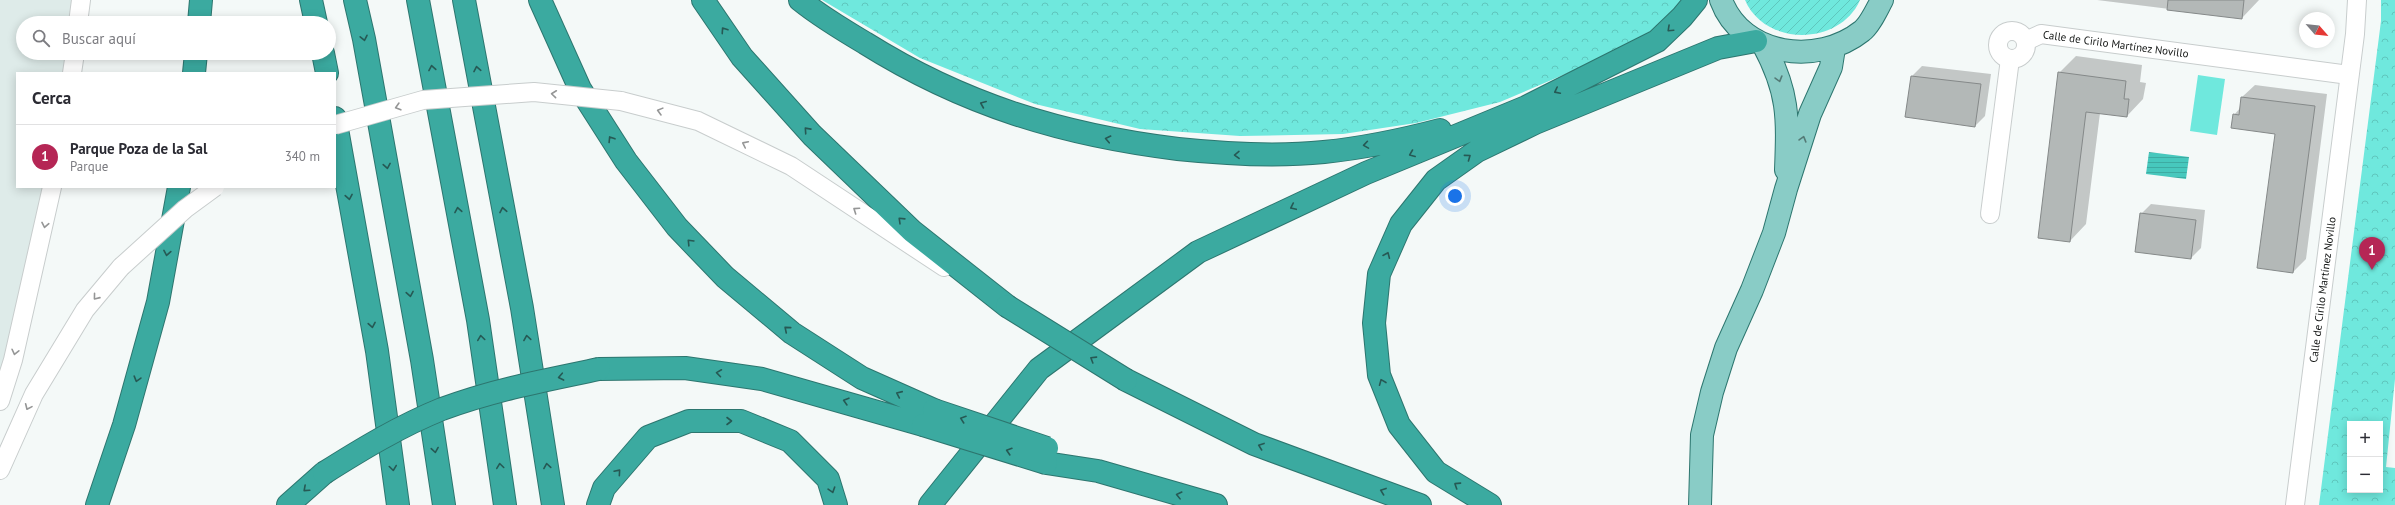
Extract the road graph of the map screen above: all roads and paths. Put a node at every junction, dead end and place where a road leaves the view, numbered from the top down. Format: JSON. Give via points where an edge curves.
{"nodes":[{"id":1,"x":81,"y":0,"type":"edge"},
{"id":2,"x":201,"y":0,"type":"edge"},
{"id":3,"x":311,"y":0,"type":"edge"},
{"id":4,"x":355,"y":0,"type":"edge"},
{"id":5,"x":418,"y":0,"type":"edge"},
{"id":6,"x":464,"y":0,"type":"edge"},
{"id":7,"x":540,"y":0,"type":"edge"},
{"id":8,"x":704,"y":0,"type":"edge"},
{"id":9,"x":800,"y":0,"type":"edge"},
{"id":10,"x":1696,"y":0,"type":"edge"},
{"id":11,"x":1721,"y":0,"type":"edge"},
{"id":12,"x":1882,"y":0,"type":"edge"},
{"id":13,"x":2357,"y":0,"type":"edge"},
{"id":14,"x":79,"y":16,"type":"edge"},
{"id":15,"x":200,"y":16,"type":"edge"},
{"id":16,"x":314,"y":16,"type":"edge"},
{"id":17,"x":2026,"y":41,"type":"junction"},
{"id":18,"x":1760,"y":43,"type":"junction"},
{"id":19,"x":1834,"y":48,"type":"junction"},
{"id":20,"x":2010,"y":59,"type":"junction"},
{"id":21,"x":74,"y":60,"type":"edge"},
{"id":22,"x":195,"y":60,"type":"edge"},
{"id":23,"x":324,"y":60,"type":"edge"},
{"id":24,"x":72,"y":72,"type":"edge"},
{"id":25,"x":194,"y":72,"type":"edge"},
{"id":26,"x":327,"y":72,"type":"edge"},
{"id":27,"x":2349,"y":75,"type":"junction"},
{"id":28,"x":1526,"y":106,"type":"junction"},
{"id":29,"x":336,"y":124,"type":"edge"},
{"id":30,"x":336,"y":125,"type":"edge"},
{"id":31,"x":52,"y":188,"type":"edge"},
{"id":32,"x":179,"y":188,"type":"edge"},
{"id":33,"x":214,"y":188,"type":"edge"},
{"id":34,"x":1786,"y":190,"type":"junction"},
{"id":35,"x":1990,"y":214,"type":"dead end"},
{"id":36,"x":1007,"y":306,"type":"junction"},
{"id":37,"x":0,"y":401,"type":"edge"},
{"id":38,"x":929,"y":417,"type":"junction"},
{"id":39,"x":0,"y":470,"type":"edge"},
{"id":40,"x":97,"y":505,"type":"edge"},
{"id":41,"x":288,"y":505,"type":"edge"},
{"id":42,"x":398,"y":505,"type":"edge"},
{"id":43,"x":444,"y":505,"type":"edge"},
{"id":44,"x":505,"y":505,"type":"edge"},
{"id":45,"x":553,"y":505,"type":"edge"},
{"id":46,"x":598,"y":505,"type":"edge"},
{"id":47,"x":836,"y":505,"type":"edge"},
{"id":48,"x":930,"y":505,"type":"edge"},
{"id":49,"x":1216,"y":505,"type":"edge"},
{"id":50,"x":1420,"y":505,"type":"edge"},
{"id":51,"x":1490,"y":505,"type":"edge"},
{"id":52,"x":1700,"y":505,"type":"edge"},
{"id":53,"x":2294,"y":505,"type":"edge"}],
"edges":[{"from":1,"to":14,"type":"street"},
{"from":2,"to":15,"type":"highway"},
{"from":3,"to":16,"type":"highway"},
{"from":4,"to":43,"type":"highway","one_way":true,"via":[[366,46],[422,360]]},
{"from":44,"to":5,"type":"highway","one_way":true,"via":[[478,320]]},
{"from":45,"to":6,"type":"highway","one_way":true,"via":[[522,308]]},
{"from":38,"to":7,"type":"highway","one_way":true,"via":[[792,333],[725,277],[676,227],[626,161],[580,89]]},
{"from":36,"to":8,"type":"highway","one_way":true,"via":[[912,232],[812,135],[742,57]]},
{"from":28,"to":9,"type":"highway","one_way":true,"via":[[1404,139],[1323,152],[1231,155],[1128,143],[1062,129],[986,106],[903,67],[816,13]]},
{"from":10,"to":28,"type":"highway","one_way":true,"via":[[1657,41]]},
{"from":11,"to":18,"type":"main road","via":[[1733,23]]},
{"from":12,"to":19,"type":"main road","via":[[1864,30]]},
{"from":13,"to":27,"type":"street","name":"Calle de Cirilo Martínez Novillo"},
{"from":17,"to":20,"type":"street","via":[[2023,54]]},
{"from":17,"to":20,"type":"street","via":[[2021,33],[2016,31],[2007,31],[2000,37],[1999,51]]},
{"from":17,"to":27,"type":"street","name":"Calle de Cirilo Martínez Novillo","via":[[2041,34]]},
{"from":18,"to":19,"type":"main road","via":[[1782,51],[1803,53]]},
{"from":18,"to":34,"type":"main road","one_way":true,"via":[[1777,70],[1786,103]]},
{"from":51,"to":18,"type":"highway","one_way":true,"via":[[1436,472],[1399,425],[1379,375],[1374,324],[1379,274],[1400,224],[1436,180],[1478,151],[1535,123],[1718,48]]},
{"from":34,"to":19,"type":"main road","one_way":true,"via":[[1810,114],[1831,67]]},
{"from":20,"to":35,"type":"street"},
{"from":21,"to":24,"type":"street"},
{"from":22,"to":25,"type":"highway"},
{"from":23,"to":26,"type":"highway"},
{"from":27,"to":53,"type":"street","name":"Calle de Cirilo Martínez Novillo"},
{"from":28,"to":48,"type":"highway","one_way":true,"via":[[1366,173],[1198,252],[1039,369]]},
{"from":29,"to":42,"type":"highway","one_way":true,"via":[[377,351]]},
{"from":36,"to":30,"type":"street","one_way":true,"bridge":true,"via":[[903,241],[791,166],[698,121],[621,100],[534,92],[423,100]]},
{"from":31,"to":37,"type":"street","one_way":true,"via":[[13,360]]},
{"from":32,"to":40,"type":"highway","one_way":true,"via":[[158,302],[124,425]]},
{"from":33,"to":39,"type":"street","one_way":true,"bridge":true,"via":[[185,209],[121,266],[85,310],[34,394]]},
{"from":34,"to":52,"type":"main road","via":[[1774,233],[1726,348],[1712,392],[1702,435]]},
{"from":50,"to":36,"type":"highway","one_way":true,"bridge":true,"via":[[1254,444],[1126,380]]},
{"from":38,"to":41,"type":"highway","one_way":true,"bridge":true,"via":[[762,379],[685,368],[599,369],[510,387],[442,409],[380,438],[324,473]]},
{"from":49,"to":38,"type":"highway","one_way":true,"bridge":true,"via":[[1098,471]]},
{"from":46,"to":47,"type":"highway","one_way":true,"via":[[604,488],[648,437],[689,421],[741,421],[790,441],[828,479]]}]}
